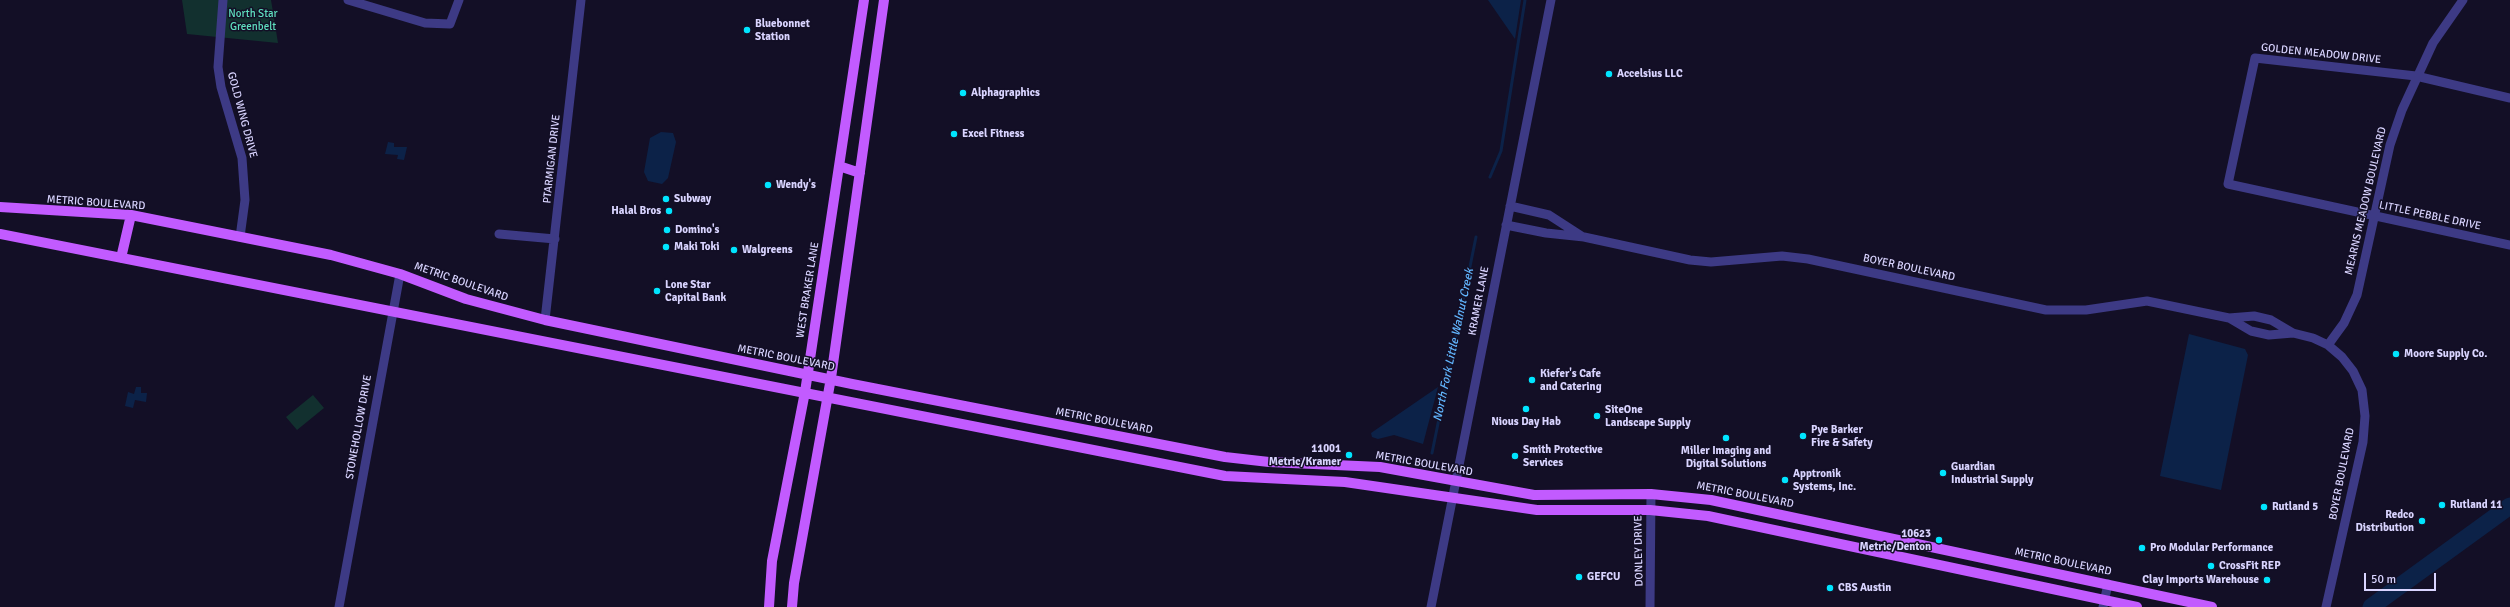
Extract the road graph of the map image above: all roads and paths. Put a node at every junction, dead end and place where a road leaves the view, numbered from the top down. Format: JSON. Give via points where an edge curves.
{"nodes":[{"id":1,"x":223,"y":0,"type":"edge"},
{"id":2,"x":348,"y":0,"type":"edge"},
{"id":3,"x":458,"y":0,"type":"edge"},
{"id":4,"x":581,"y":0,"type":"edge"},
{"id":5,"x":864,"y":0,"type":"edge"},
{"id":6,"x":884,"y":0,"type":"edge"},
{"id":7,"x":1551,"y":0,"type":"edge"},
{"id":8,"x":2463,"y":0,"type":"edge"},
{"id":9,"x":2416,"y":76,"type":"junction"},
{"id":10,"x":2510,"y":98,"type":"edge"},
{"id":11,"x":839,"y":166,"type":"junction"},
{"id":12,"x":860,"y":173,"type":"junction"},
{"id":13,"x":2228,"y":184,"type":"joint"},
{"id":14,"x":1510,"y":206,"type":"junction"},
{"id":15,"x":0,"y":208,"type":"edge"},
{"id":16,"x":131,"y":215,"type":"junction"},
{"id":17,"x":2374,"y":217,"type":"junction"},
{"id":18,"x":1506,"y":225,"type":"junction"},
{"id":19,"x":0,"y":234,"type":"edge"},
{"id":20,"x":499,"y":234,"type":"dead end"},
{"id":21,"x":240,"y":237,"type":"junction"},
{"id":22,"x":1584,"y":237,"type":"junction"},
{"id":23,"x":555,"y":238,"type":"junction"},
{"id":24,"x":2510,"y":245,"type":"edge"},
{"id":25,"x":121,"y":258,"type":"junction"},
{"id":26,"x":400,"y":274,"type":"junction"},
{"id":27,"x":392,"y":312,"type":"junction"},
{"id":28,"x":2229,"y":318,"type":"junction"},
{"id":29,"x":545,"y":320,"type":"junction"},
{"id":30,"x":2293,"y":333,"type":"junction"},
{"id":31,"x":2328,"y":345,"type":"junction"},
{"id":32,"x":808,"y":374,"type":"junction"},
{"id":33,"x":831,"y":378,"type":"junction"},
{"id":34,"x":806,"y":392,"type":"junction"},
{"id":35,"x":827,"y":396,"type":"junction"},
{"id":36,"x":1133,"y":439,"type":"junction"},
{"id":37,"x":1129,"y":456,"type":"junction"},
{"id":38,"x":1455,"y":481,"type":"junction"},
{"id":39,"x":1651,"y":494,"type":"junction"},
{"id":40,"x":1452,"y":498,"type":"junction"},
{"id":41,"x":1650,"y":510,"type":"junction"},
{"id":42,"x":2108,"y":584,"type":"junction"},
{"id":43,"x":341,"y":585,"type":"junction"},
{"id":44,"x":2104,"y":604,"type":"edge"},
{"id":45,"x":339,"y":607,"type":"edge"},
{"id":46,"x":346,"y":607,"type":"edge"},
{"id":47,"x":769,"y":607,"type":"edge"},
{"id":48,"x":792,"y":607,"type":"edge"},
{"id":49,"x":1431,"y":607,"type":"edge"},
{"id":50,"x":1650,"y":607,"type":"edge"},
{"id":51,"x":2137,"y":607,"type":"edge"},
{"id":52,"x":2212,"y":607,"type":"edge"},
{"id":53,"x":2326,"y":607,"type":"edge"}],
"edges":[{"from":1,"to":21,"type":"street","name":"GOLD WING DRIVE","via":[[218,67],[221,87],[242,158],[245,200]]},
{"from":2,"to":3,"type":"street","via":[[425,23],[450,24]]},
{"from":4,"to":23,"type":"street","name":"PTARMIGAN DRIVE"},
{"from":5,"to":11,"type":"main road","name":"WEST BRAKER LANE"},
{"from":6,"to":12,"type":"main road"},
{"from":7,"to":14,"type":"street","name":"KRAMER LANE"},
{"from":8,"to":9,"type":"street","name":"MEARNS MEADOW BOULEVARD","via":[[2433,43]]},
{"from":9,"to":10,"type":"street","name":"GOLDEN MEADOW DRIVE"},
{"from":9,"to":13,"type":"street","name":"GOLDEN MEADOW DRIVE","via":[[2255,58]]},
{"from":9,"to":17,"type":"street","name":"MEARNS MEADOW BOULEVARD","via":[[2390,145]]},
{"from":11,"to":12,"type":"main road"},
{"from":11,"to":32,"type":"main road","name":"WEST BRAKER LANE"},
{"from":12,"to":33,"type":"main road"},
{"from":13,"to":17,"type":"street","name":"LITTLE PEBBLE DRIVE"},
{"from":14,"to":18,"type":"street","name":"KRAMER LANE"},
{"from":14,"to":22,"type":"street","name":"BOYER BOULEVARD","via":[[1549,215]]},
{"from":15,"to":16,"type":"main road","name":"METRIC BOULEVARD"},
{"from":16,"to":21,"type":"main road","name":"METRIC BOULEVARD"},
{"from":16,"to":25,"type":"main road"},
{"from":17,"to":24,"type":"street","name":"LITTLE PEBBLE DRIVE"},
{"from":17,"to":31,"type":"street","name":"MEARNS MEADOW BOULEVARD","via":[[2357,295],[2344,323]]},
{"from":18,"to":22,"type":"street","name":"BOYER BOULEVARD"},
{"from":18,"to":38,"type":"street","name":"KRAMER LANE"},
{"from":19,"to":25,"type":"main road"},
{"from":20,"to":23,"type":"street"},
{"from":21,"to":26,"type":"main road","name":"METRIC BOULEVARD","via":[[331,255]]},
{"from":22,"to":28,"type":"street","name":"BOYER BOULEVARD","via":[[1690,260],[1711,262],[1782,256],[1808,259],[2046,310],[2086,310],[2147,302]]},
{"from":23,"to":29,"type":"street","name":"PTARMIGAN DRIVE"},
{"from":25,"to":27,"type":"main road"},
{"from":26,"to":27,"type":"street","name":"STONEHOLLOW DRIVE"},
{"from":26,"to":29,"type":"main road","name":"METRIC BOULEVARD","via":[[466,299]]},
{"from":27,"to":34,"type":"main road"},
{"from":27,"to":43,"type":"street","name":"STONEHOLLOW DRIVE"},
{"from":28,"to":30,"type":"street","name":"BOYER BOULEVARD","via":[[2251,331],[2268,335]]},
{"from":28,"to":30,"type":"street","name":"BOYER BOULEVARD","via":[[2254,316],[2271,320]]},
{"from":29,"to":32,"type":"main road","name":"METRIC BOULEVARD"},
{"from":30,"to":31,"type":"street","name":"BOYER BOULEVARD","via":[[2314,338]]},
{"from":31,"to":53,"type":"street","name":"BOYER BOULEVARD","via":[[2353,371],[2362,390],[2365,416],[2363,442]]},
{"from":32,"to":33,"type":"main road","name":"METRIC BOULEVARD"},
{"from":32,"to":34,"type":"main road","name":"WEST BRAKER LANE"},
{"from":33,"to":35,"type":"main road"},
{"from":33,"to":36,"type":"main road","name":"METRIC BOULEVARD"},
{"from":34,"to":35,"type":"main road"},
{"from":34,"to":47,"type":"main road","name":"WEST BRAKER LANE","via":[[772,561]]},
{"from":35,"to":37,"type":"main road"},
{"from":35,"to":48,"type":"main road"},
{"from":36,"to":37,"type":"main road"},
{"from":36,"to":38,"type":"main road","name":"METRIC BOULEVARD","via":[[1225,457],[1269,462],[1380,467]]},
{"from":37,"to":40,"type":"main road","via":[[1225,476],[1345,482]]},
{"from":38,"to":39,"type":"main road","name":"METRIC BOULEVARD","via":[[1534,495]]},
{"from":38,"to":40,"type":"street","name":"KRAMER LANE"},
{"from":39,"to":41,"type":"street","name":"DONLEY DRIVE"},
{"from":39,"to":42,"type":"main road","name":"METRIC BOULEVARD","via":[[1743,505]]},
{"from":40,"to":41,"type":"main road","via":[[1537,510]]},
{"from":40,"to":49,"type":"street","name":"KRAMER LANE"},
{"from":41,"to":44,"type":"main road","via":[[1740,521]]},
{"from":41,"to":50,"type":"street","name":"DONLEY DRIVE"},
{"from":42,"to":44,"type":"street"},
{"from":42,"to":52,"type":"main road","name":"METRIC BOULEVARD"},
{"from":43,"to":45,"type":"street","name":"STONEHOLLOW DRIVE"},
{"from":43,"to":46,"type":"street","name":"STONEHOLLOW DRIVE"},
{"from":44,"to":51,"type":"main road"}]}
